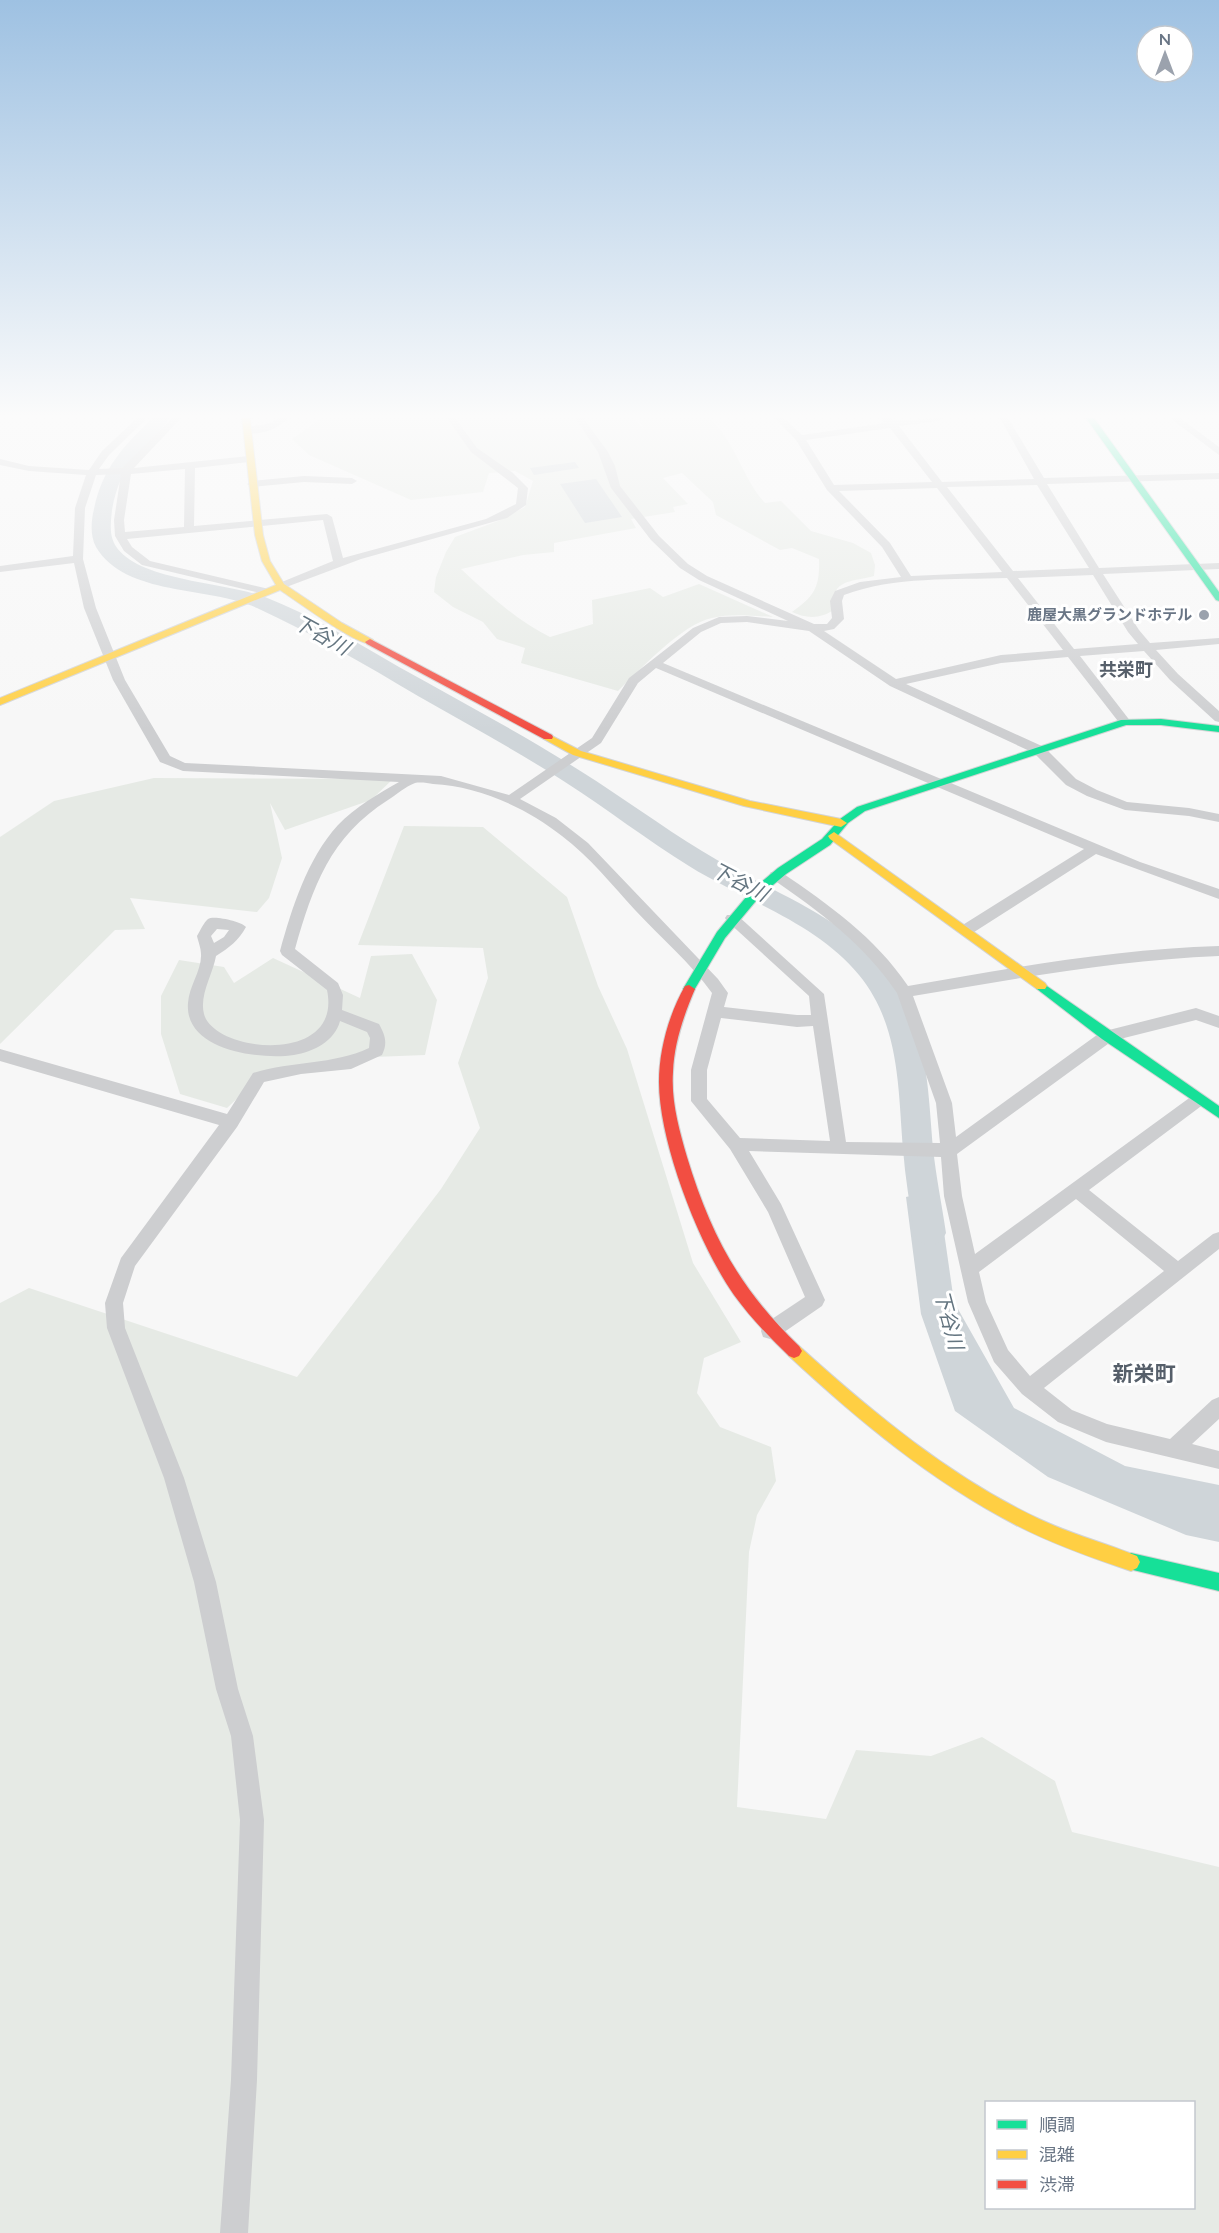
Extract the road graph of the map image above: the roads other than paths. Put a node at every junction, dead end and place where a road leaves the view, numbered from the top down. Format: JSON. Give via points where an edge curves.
{"nodes":[{"id":1,"x":79,"y":522,"type":"edge"},
{"id":2,"x":119,"y":522,"type":"edge"},
{"id":3,"x":189,"y":522,"type":"edge"},
{"id":4,"x":275,"y":522,"type":"edge"},
{"id":5,"x":328,"y":522,"type":"edge"},
{"id":6,"x":486,"y":522,"type":"edge"},
{"id":7,"x":643,"y":522,"type":"edge"},
{"id":8,"x":864,"y":522,"type":"edge"},
{"id":9,"x":967,"y":522,"type":"edge"},
{"id":10,"x":1066,"y":522,"type":"edge"},
{"id":11,"x":1165,"y":522,"type":"edge"},
{"id":12,"x":257,"y":524,"type":"junction"},
{"id":13,"x":189,"y":530,"type":"junction"},
{"id":14,"x":120,"y":537,"type":"junction"},
{"id":15,"x":78,"y":559,"type":"junction"},
{"id":16,"x":339,"y":564,"type":"junction"},
{"id":17,"x":1219,"y":566,"type":"edge"},
{"id":18,"x":1197,"y":567,"type":"junction"},
{"id":19,"x":0,"y":569,"type":"edge"},
{"id":20,"x":1096,"y":571,"type":"junction"},
{"id":21,"x":1007,"y":573,"type":"junction"},
{"id":22,"x":908,"y":579,"type":"junction"},
{"id":23,"x":281,"y":586,"type":"junction"},
{"id":24,"x":262,"y":592,"type":"junction"},
{"id":25,"x":1219,"y":598,"type":"edge"},
{"id":26,"x":812,"y":628,"type":"junction"},
{"id":27,"x":1219,"y":641,"type":"edge"},
{"id":28,"x":1146,"y":647,"type":"junction"},
{"id":29,"x":1072,"y":654,"type":"junction"},
{"id":30,"x":108,"y":657,"type":"junction"},
{"id":31,"x":654,"y":663,"type":"junction"},
{"id":32,"x":894,"y":683,"type":"junction"},
{"id":33,"x":0,"y":702,"type":"edge"},
{"id":34,"x":1219,"y":718,"type":"edge"},
{"id":35,"x":1125,"y":722,"type":"junction"},
{"id":36,"x":1219,"y":729,"type":"edge"},
{"id":37,"x":1038,"y":750,"type":"junction"},
{"id":38,"x":572,"y":756,"type":"junction"},
{"id":39,"x":413,"y":779,"type":"junction"},
{"id":40,"x":938,"y":784,"type":"junction"},
{"id":41,"x":512,"y":799,"type":"junction"},
{"id":42,"x":1219,"y":818,"type":"edge"},
{"id":43,"x":841,"y":823,"type":"junction"},
{"id":44,"x":834,"y":836,"type":"junction"},
{"id":45,"x":1096,"y":848,"type":"junction"},
{"id":46,"x":771,"y":879,"type":"junction"},
{"id":47,"x":1219,"y":894,"type":"edge"},
{"id":48,"x":732,"y":918,"type":"junction"},
{"id":49,"x":966,"y":930,"type":"junction"},
{"id":50,"x":1219,"y":951,"type":"edge"},
{"id":51,"x":209,"y":953,"type":"dead end"},
{"id":52,"x":700,"y":969,"type":"junction"},
{"id":53,"x":1021,"y":972,"type":"junction"},
{"id":54,"x":904,"y":992,"type":"junction"},
{"id":55,"x":714,"y":1012,"type":"junction"},
{"id":56,"x":335,"y":1013,"type":"junction"},
{"id":57,"x":820,"y":1020,"type":"junction"},
{"id":58,"x":1219,"y":1022,"type":"edge"},
{"id":59,"x":1107,"y":1036,"type":"junction"},
{"id":60,"x":0,"y":1055,"type":"edge"},
{"id":61,"x":1198,"y":1100,"type":"junction"},
{"id":62,"x":1219,"y":1113,"type":"edge"},
{"id":63,"x":231,"y":1122,"type":"junction"},
{"id":64,"x":736,"y":1144,"type":"junction"},
{"id":65,"x":838,"y":1148,"type":"junction"},
{"id":66,"x":950,"y":1150,"type":"junction"},
{"id":67,"x":1077,"y":1190,"type":"junction"},
{"id":68,"x":1219,"y":1239,"type":"edge"},
{"id":69,"x":969,"y":1269,"type":"junction"},
{"id":70,"x":1177,"y":1271,"type":"junction"},
{"id":71,"x":770,"y":1331,"type":"junction"},
{"id":72,"x":1029,"y":1388,"type":"junction"},
{"id":73,"x":1219,"y":1406,"type":"edge"},
{"id":74,"x":1173,"y":1449,"type":"junction"},
{"id":75,"x":1219,"y":1460,"type":"edge"},
{"id":76,"x":1219,"y":1582,"type":"edge"},
{"id":77,"x":234,"y":2233,"type":"edge"}],
"edges":[{"from":1,"to":15,"type":"street"},
{"from":2,"to":14,"type":"street"},
{"from":3,"to":13,"type":"street"},
{"from":4,"to":12,"type":"street"},
{"from":5,"to":16,"type":"street"},
{"from":6,"to":16,"type":"street"},
{"from":7,"to":26,"type":"street","via":[[684,566]]},
{"from":8,"to":22,"type":"street","via":[[886,545]]},
{"from":9,"to":21,"type":"street"},
{"from":10,"to":20,"type":"street"},
{"from":11,"to":18,"type":"street"},
{"from":12,"to":13,"type":"street"},
{"from":12,"to":23,"type":"street","via":[[266,561]]},
{"from":13,"to":14,"type":"street"},
{"from":14,"to":24,"type":"street","via":[[146,563]]},
{"from":15,"to":19,"type":"street"},
{"from":15,"to":30,"type":"street"},
{"from":16,"to":23,"type":"street"},
{"from":17,"to":18,"type":"street"},
{"from":18,"to":20,"type":"street"},
{"from":18,"to":25,"type":"street"},
{"from":20,"to":21,"type":"street"},
{"from":20,"to":28,"type":"street"},
{"from":21,"to":22,"type":"street"},
{"from":21,"to":29,"type":"street"},
{"from":22,"to":26,"type":"street","via":[[849,587],[839,593],[838,619],[834,624]]},
{"from":23,"to":24,"type":"street"},
{"from":23,"to":38,"type":"street","via":[[339,625]]},
{"from":24,"to":30,"type":"street"},
{"from":26,"to":31,"type":"street","via":[[747,619],[718,620],[697,630]]},
{"from":26,"to":32,"type":"street"},
{"from":27,"to":28,"type":"street"},
{"from":28,"to":29,"type":"street"},
{"from":28,"to":34,"type":"street"},
{"from":29,"to":32,"type":"street","via":[[1001,659]]},
{"from":29,"to":35,"type":"street"},
{"from":30,"to":33,"type":"street"},
{"from":30,"to":39,"type":"street","via":[[165,759],[183,767]]},
{"from":31,"to":38,"type":"street","via":[[633,681],[597,740]]},
{"from":31,"to":40,"type":"street"},
{"from":32,"to":37,"type":"street"},
{"from":35,"to":36,"type":"street"},
{"from":35,"to":37,"type":"street"},
{"from":37,"to":40,"type":"street"},
{"from":37,"to":42,"type":"street","via":[[1071,782],[1103,798],[1125,806]]},
{"from":38,"to":41,"type":"street"},
{"from":38,"to":43,"type":"street","via":[[748,804]]},
{"from":39,"to":41,"type":"street","via":[[477,786]]},
{"from":39,"to":56,"type":"street","via":[[358,815],[336,836],[297,914],[287,951],[333,987],[337,993]]},
{"from":40,"to":43,"type":"street","via":[[861,809]]},
{"from":40,"to":45,"type":"street"},
{"from":41,"to":52,"type":"street","via":[[582,845]]},
{"from":43,"to":44,"type":"street"},
{"from":44,"to":46,"type":"street"},
{"from":44,"to":49,"type":"street"},
{"from":45,"to":47,"type":"street"},
{"from":45,"to":49,"type":"street"},
{"from":46,"to":48,"type":"street"},
{"from":46,"to":54,"type":"street","via":[[838,918],[873,951]]},
{"from":48,"to":52,"type":"street"},
{"from":48,"to":57,"type":"street","via":[[816,994]]},
{"from":49,"to":53,"type":"street"},
{"from":50,"to":53,"type":"street"},
{"from":51,"to":56,"type":"street","via":[[197,996],[197,1019],[222,1041],[278,1052],[306,1047],[320,1040],[333,1025]]},
{"from":52,"to":55,"type":"street","via":[[720,993]]},
{"from":52,"to":71,"type":"street","via":[[680,1011],[667,1060],[669,1118],[704,1228],[739,1292]]},
{"from":53,"to":54,"type":"street"},
{"from":53,"to":59,"type":"street"},
{"from":54,"to":66,"type":"street","via":[[944,1103]]},
{"from":55,"to":57,"type":"street"},
{"from":55,"to":64,"type":"street","via":[[699,1070],[699,1101]]},
{"from":56,"to":63,"type":"street","via":[[373,1028],[378,1038],[376,1051],[351,1064],[301,1068],[260,1077]]},
{"from":57,"to":65,"type":"street"},
{"from":58,"to":59,"type":"street","via":[[1196,1014]]},
{"from":59,"to":61,"type":"street"},
{"from":59,"to":66,"type":"street"},
{"from":60,"to":63,"type":"street"},
{"from":61,"to":62,"type":"street"},
{"from":61,"to":67,"type":"street"},
{"from":63,"to":77,"type":"street","via":[[127,1263],[114,1303],[116,1328],[174,1478],[205,1582],[227,1689],[242,1736],[252,1820],[244,2080]]},
{"from":64,"to":65,"type":"street"},
{"from":64,"to":71,"type":"street","via":[[775,1209],[816,1300]]},
{"from":65,"to":66,"type":"street"},
{"from":66,"to":69,"type":"street","via":[[953,1196]]},
{"from":67,"to":69,"type":"street"},
{"from":67,"to":70,"type":"street"},
{"from":68,"to":70,"type":"street"},
{"from":69,"to":72,"type":"street","via":[[977,1302],[1001,1356]]},
{"from":70,"to":72,"type":"street"},
{"from":71,"to":76,"type":"street","via":[[925,1459],[999,1507],[1067,1540],[1179,1575]]},
{"from":72,"to":74,"type":"street","via":[[1065,1416],[1106,1434]]},
{"from":73,"to":74,"type":"street"},
{"from":74,"to":75,"type":"street"}]}
